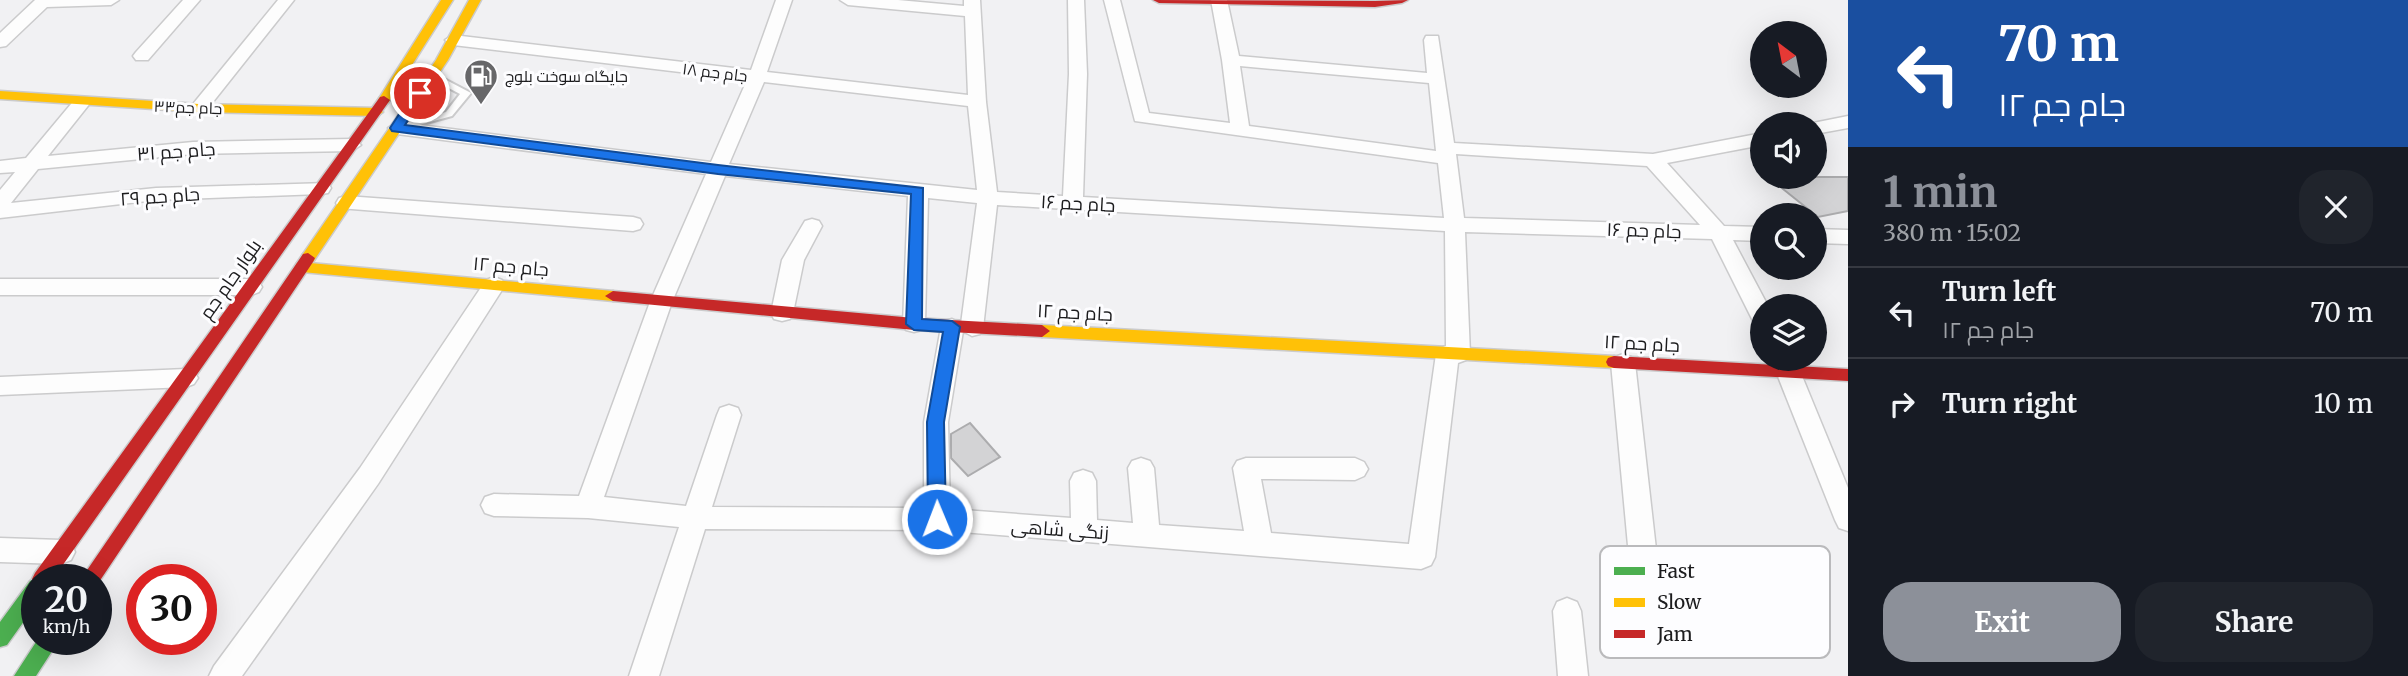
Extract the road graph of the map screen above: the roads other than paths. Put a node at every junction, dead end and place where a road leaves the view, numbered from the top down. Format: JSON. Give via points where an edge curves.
{"nodes":[{"id":1,"x":111,"y":0,"type":"edge"},
{"id":2,"x":192,"y":0,"type":"edge"},
{"id":3,"x":286,"y":0,"type":"edge"},
{"id":4,"x":447,"y":0,"type":"edge"},
{"id":5,"x":475,"y":0,"type":"edge"},
{"id":6,"x":784,"y":0,"type":"edge"},
{"id":7,"x":848,"y":0,"type":"edge"},
{"id":8,"x":1076,"y":0,"type":"edge"},
{"id":9,"x":1112,"y":0,"type":"edge"},
{"id":10,"x":1159,"y":0,"type":"edge"},
{"id":11,"x":1402,"y":0,"type":"edge"},
{"id":12,"x":44,"y":1,"type":"edge"},
{"id":13,"x":1220,"y":1,"type":"edge"},
{"id":14,"x":1305,"y":2,"type":"edge"},
{"id":15,"x":972,"y":6,"type":"edge"},
{"id":16,"x":453,"y":40,"type":"junction"},
{"id":17,"x":1432,"y":40,"type":"dead end"},
{"id":18,"x":0,"y":42,"type":"edge"},
{"id":19,"x":142,"y":56,"type":"dead end"},
{"id":20,"x":1231,"y":60,"type":"junction"},
{"id":21,"x":432,"y":75,"type":"junction"},
{"id":22,"x":757,"y":78,"type":"junction"},
{"id":23,"x":1437,"y":79,"type":"junction"},
{"id":24,"x":0,"y":95,"type":"edge"},
{"id":25,"x":82,"y":102,"type":"junction"},
{"id":26,"x":977,"y":103,"type":"junction"},
{"id":27,"x":199,"y":108,"type":"junction"},
{"id":28,"x":377,"y":112,"type":"junction"},
{"id":29,"x":1848,"y":122,"type":"edge"},
{"id":30,"x":1827,"y":126,"type":"edge"},
{"id":31,"x":397,"y":128,"type":"junction"},
{"id":32,"x":1240,"y":130,"type":"junction"},
{"id":33,"x":1750,"y":141,"type":"edge"},
{"id":34,"x":352,"y":145,"type":"junction"},
{"id":35,"x":1446,"y":153,"type":"junction"},
{"id":36,"x":1653,"y":160,"type":"junction"},
{"id":37,"x":32,"y":164,"type":"junction"},
{"id":38,"x":0,"y":167,"type":"edge"},
{"id":39,"x":718,"y":169,"type":"junction"},
{"id":40,"x":321,"y":188,"type":"junction"},
{"id":41,"x":918,"y":191,"type":"junction"},
{"id":42,"x":988,"y":198,"type":"junction"},
{"id":43,"x":346,"y":202,"type":"junction"},
{"id":44,"x":0,"y":203,"type":"edge"},
{"id":45,"x":1073,"y":203,"type":"junction"},
{"id":46,"x":0,"y":211,"type":"edge"},
{"id":47,"x":633,"y":224,"type":"dead end"},
{"id":48,"x":1455,"y":225,"type":"junction"},
{"id":49,"x":812,"y":226,"type":"dead end"},
{"id":50,"x":1719,"y":233,"type":"junction"},
{"id":51,"x":1750,"y":234,"type":"edge"},
{"id":52,"x":1827,"y":236,"type":"edge"},
{"id":53,"x":1848,"y":237,"type":"edge"},
{"id":54,"x":302,"y":267,"type":"junction"},
{"id":55,"x":494,"y":285,"type":"junction"},
{"id":56,"x":0,"y":287,"type":"edge"},
{"id":57,"x":251,"y":287,"type":"junction"},
{"id":58,"x":1750,"y":294,"type":"edge"},
{"id":59,"x":661,"y":302,"type":"junction"},
{"id":60,"x":782,"y":313,"type":"junction"},
{"id":61,"x":914,"y":324,"type":"junction"},
{"id":62,"x":962,"y":327,"type":"junction"},
{"id":63,"x":1453,"y":354,"type":"junction"},
{"id":64,"x":1623,"y":363,"type":"junction"},
{"id":65,"x":1750,"y":365,"type":"edge"},
{"id":66,"x":1789,"y":371,"type":"edge"},
{"id":67,"x":1821,"y":371,"type":"edge"},
{"id":68,"x":1848,"y":375,"type":"edge"},
{"id":69,"x":186,"y":378,"type":"junction"},
{"id":70,"x":0,"y":386,"type":"edge"},
{"id":71,"x":729,"y":415,"type":"dead end"},
{"id":72,"x":1836,"y":465,"type":"edge"},
{"id":73,"x":1142,"y":468,"type":"dead end"},
{"id":74,"x":1355,"y":469,"type":"dead end"},
{"id":75,"x":1083,"y":481,"type":"dead end"},
{"id":76,"x":494,"y":505,"type":"dead end"},
{"id":77,"x":588,"y":508,"type":"junction"},
{"id":78,"x":697,"y":519,"type":"junction"},
{"id":79,"x":937,"y":519,"type":"junction"},
{"id":80,"x":1848,"y":520,"type":"edge"},
{"id":81,"x":1084,"y":531,"type":"junction"},
{"id":82,"x":1147,"y":536,"type":"junction"},
{"id":83,"x":1259,"y":544,"type":"junction"},
{"id":84,"x":1642,"y":546,"type":"edge"},
{"id":85,"x":0,"y":550,"type":"edge"},
{"id":86,"x":61,"y":552,"type":"junction"},
{"id":87,"x":53,"y":564,"type":"edge"},
{"id":88,"x":100,"y":564,"type":"edge"},
{"id":89,"x":21,"y":609,"type":"edge"},
{"id":90,"x":1567,"y":611,"type":"dead end"},
{"id":91,"x":0,"y":638,"type":"edge"},
{"id":92,"x":39,"y":655,"type":"edge"},
{"id":93,"x":24,"y":676,"type":"edge"},
{"id":94,"x":224,"y":676,"type":"edge"},
{"id":95,"x":644,"y":676,"type":"edge"},
{"id":96,"x":1573,"y":676,"type":"edge"}],
"edges":[{"from":1,"to":12,"type":"street"},
{"from":2,"to":19,"type":"street"},
{"from":3,"to":27,"type":"street"},
{"from":4,"to":28,"type":"street","name":"بلوار جام جم"},
{"from":5,"to":16,"type":"street"},
{"from":6,"to":22,"type":"street"},
{"from":7,"to":15,"type":"street"},
{"from":8,"to":45,"type":"street"},
{"from":9,"to":32,"type":"street","via":[[1141,117]]},
{"from":10,"to":13,"type":"street"},
{"from":11,"to":14,"type":"street"},
{"from":12,"to":18,"type":"street"},
{"from":13,"to":14,"type":"street"},
{"from":13,"to":20,"type":"street"},
{"from":15,"to":26,"type":"street"},
{"from":16,"to":21,"type":"street"},
{"from":16,"to":22,"type":"street","name":"جام جم ۱۸"},
{"from":17,"to":23,"type":"street"},
{"from":20,"to":23,"type":"street"},
{"from":20,"to":32,"type":"street"},
{"from":21,"to":31,"type":"street"},
{"from":21,"to":31,"type":"lane","via":[[466,93],[449,114]]},
{"from":22,"to":26,"type":"street","name":"جام جم ۱۸"},
{"from":22,"to":39,"type":"street"},
{"from":23,"to":35,"type":"street"},
{"from":24,"to":25,"type":"street","name":"جام جم۳۳"},
{"from":25,"to":27,"type":"street","name":"جام جم۳۳"},
{"from":25,"to":37,"type":"street"},
{"from":26,"to":42,"type":"street"},
{"from":27,"to":28,"type":"street","name":"جام جم۳۳"},
{"from":28,"to":34,"type":"street","name":"بلوار جام جم"},
{"from":29,"to":30,"type":"street"},
{"from":31,"to":39,"type":"street","name":"جام جم ۱۶"},
{"from":31,"to":43,"type":"street"},
{"from":32,"to":35,"type":"street"},
{"from":33,"to":36,"type":"street"},
{"from":34,"to":37,"type":"street","name":"جام جم ۳۱","via":[[192,148]]},
{"from":34,"to":40,"type":"street","name":"بلوار جام جم"},
{"from":35,"to":36,"type":"street"},
{"from":35,"to":48,"type":"street"},
{"from":36,"to":50,"type":"street"},
{"from":37,"to":38,"type":"street","name":"جام جم ۳۱"},
{"from":37,"to":44,"type":"street"},
{"from":39,"to":41,"type":"street","name":"جام جم ۱۶"},
{"from":39,"to":59,"type":"street"},
{"from":40,"to":46,"type":"street","name":"جام جم ۲۹","via":[[156,194]]},
{"from":40,"to":57,"type":"street","name":"بلوار جام جم"},
{"from":41,"to":42,"type":"street","name":"جام جم ۱۶"},
{"from":41,"to":61,"type":"street"},
{"from":42,"to":45,"type":"street","name":"جام جم ۱۶"},
{"from":42,"to":62,"type":"street"},
{"from":43,"to":47,"type":"street"},
{"from":43,"to":54,"type":"street"},
{"from":45,"to":48,"type":"street","name":"جام جم ۱۶"},
{"from":48,"to":50,"type":"street","name":"جام جم ۱۶"},
{"from":48,"to":63,"type":"street"},
{"from":49,"to":60,"type":"street","via":[[793,260]]},
{"from":50,"to":51,"type":"street","name":"جام جم ۱۶"},
{"from":50,"to":58,"type":"street"},
{"from":52,"to":53,"type":"street"},
{"from":54,"to":55,"type":"street","name":"جام جم ۱۲"},
{"from":54,"to":88,"type":"street"},
{"from":55,"to":59,"type":"street","name":"جام جم ۱۲"},
{"from":55,"to":94,"type":"street","via":[[369,476]]},
{"from":56,"to":57,"type":"street"},
{"from":57,"to":69,"type":"street","name":"بلوار جام جم"},
{"from":59,"to":60,"type":"street","name":"جام جم ۱۲"},
{"from":59,"to":77,"type":"street"},
{"from":60,"to":61,"type":"street","name":"جام جم ۱۲"},
{"from":61,"to":62,"type":"street","name":"جام جم ۱۲"},
{"from":62,"to":63,"type":"street","name":"جام جم ۱۲"},
{"from":62,"to":79,"type":"street","via":[[936,422]]},
{"from":63,"to":64,"type":"street","name":"جام جم ۱۲"},
{"from":63,"to":83,"type":"street","name":"زنگی شاهی","via":[[1421,556]]},
{"from":64,"to":65,"type":"street","name":"جام جم ۱۲"},
{"from":64,"to":84,"type":"street"},
{"from":66,"to":72,"type":"street"},
{"from":67,"to":68,"type":"street","name":"جام جم ۱۲"},
{"from":69,"to":70,"type":"street"},
{"from":69,"to":86,"type":"street","name":"بلوار جام جم"},
{"from":71,"to":78,"type":"street"},
{"from":72,"to":80,"type":"street"},
{"from":73,"to":82,"type":"street"},
{"from":74,"to":83,"type":"street","via":[[1246,468]]},
{"from":75,"to":81,"type":"street"},
{"from":76,"to":77,"type":"street","name":"زنگی شاهی"},
{"from":77,"to":78,"type":"street","name":"زنگی شاهی"},
{"from":78,"to":79,"type":"street","name":"زنگی شاهی"},
{"from":78,"to":95,"type":"street"},
{"from":79,"to":81,"type":"street","name":"زنگی شاهی"},
{"from":81,"to":82,"type":"street","name":"زنگی شاهی"},
{"from":82,"to":83,"type":"street","name":"زنگی شاهی"},
{"from":85,"to":86,"type":"street"},
{"from":86,"to":87,"type":"street","name":"بلوار جام جم"},
{"from":89,"to":91,"type":"street"},
{"from":90,"to":96,"type":"street"},
{"from":92,"to":93,"type":"street"}]}
